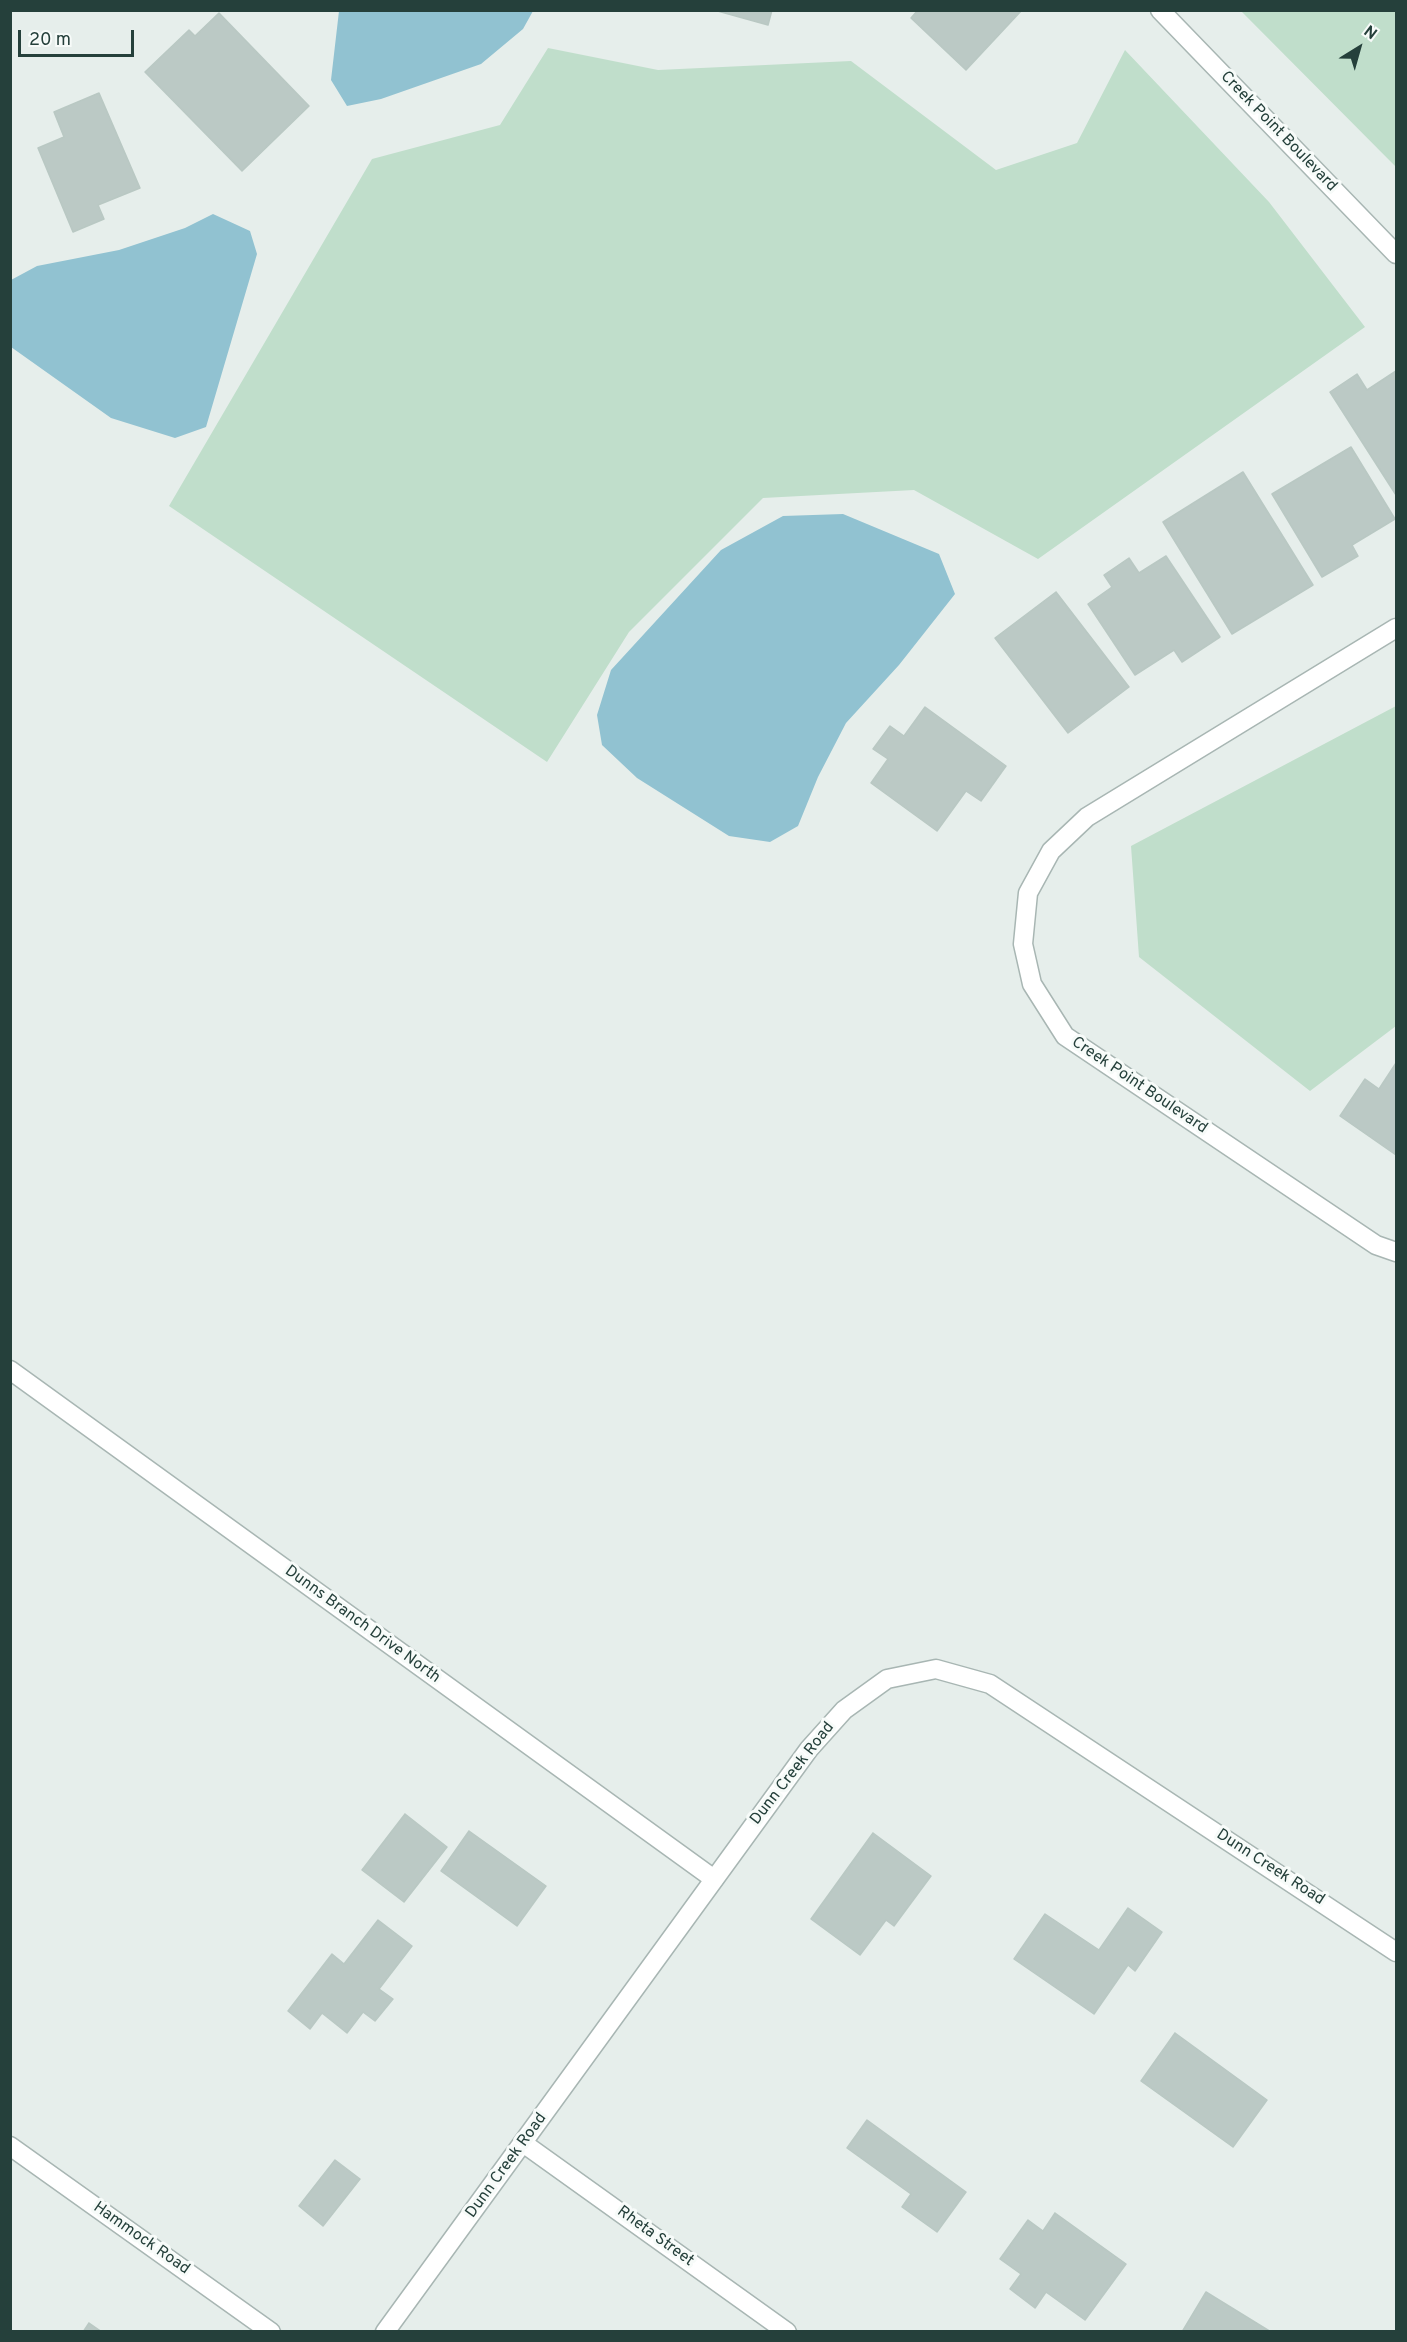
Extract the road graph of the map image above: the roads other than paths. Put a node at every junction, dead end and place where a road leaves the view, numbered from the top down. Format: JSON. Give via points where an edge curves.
{"nodes":[{"id":1,"x":1160,"y":10,"type":"edge"},
{"id":2,"x":1396,"y":254,"type":"edge"},
{"id":3,"x":1396,"y":628,"type":"edge"},
{"id":4,"x":1396,"y":1252,"type":"edge"},
{"id":5,"x":10,"y":1370,"type":"edge"},
{"id":6,"x":714,"y":1879,"type":"junction"},
{"id":7,"x":1396,"y":1952,"type":"edge"},
{"id":8,"x":523,"y":2144,"type":"junction"},
{"id":9,"x":10,"y":2146,"type":"edge"},
{"id":10,"x":271,"y":2331,"type":"edge"},
{"id":11,"x":386,"y":2331,"type":"edge"},
{"id":12,"x":787,"y":2331,"type":"edge"}],
"edges":[{"from":1,"to":2,"type":"street","name":"Creek Point Boulevard"},
{"from":3,"to":4,"type":"street","name":"Creek Point Boulevard","via":[[1086,817],[1051,850],[1028,893],[1023,944],[1032,984],[1065,1036],[1376,1245]]},
{"from":5,"to":6,"type":"street","name":"Dunns Branch Drive North"},
{"from":6,"to":7,"type":"street","name":"Dunn Creek Road","via":[[809,1749],[844,1710],[887,1679],[936,1669],[990,1684]]},
{"from":6,"to":8,"type":"street","name":"Dunn Creek Road"},
{"from":8,"to":11,"type":"street","name":"Dunn Creek Road"},
{"from":8,"to":12,"type":"street","name":"Rheta Street"},
{"from":9,"to":10,"type":"street","name":"Hammock Road"}]}
